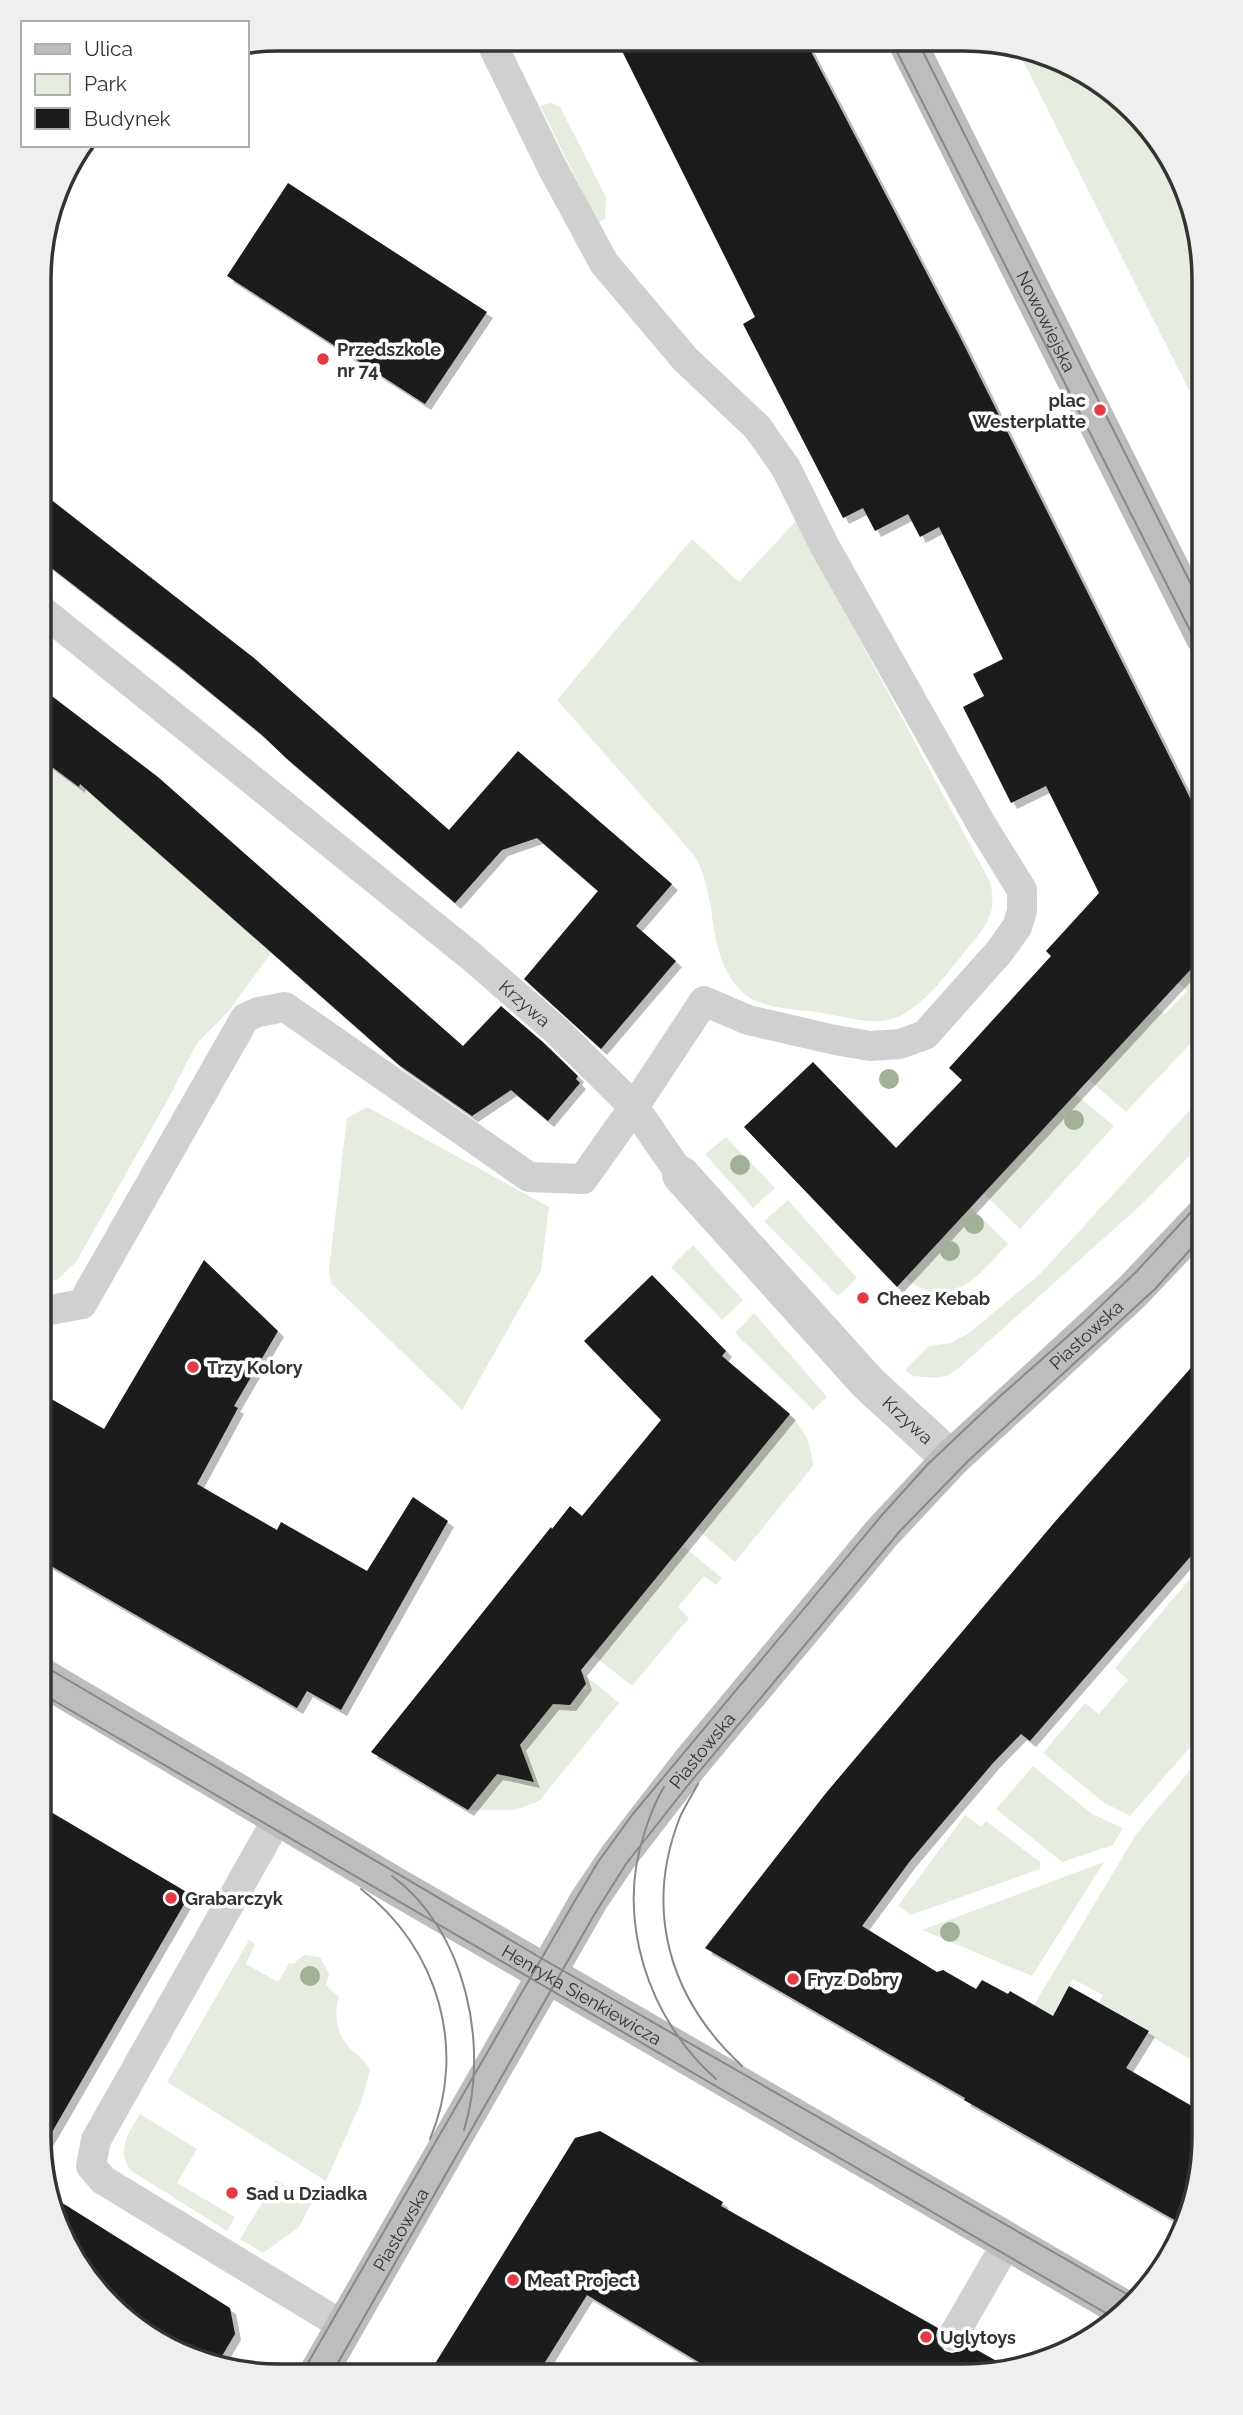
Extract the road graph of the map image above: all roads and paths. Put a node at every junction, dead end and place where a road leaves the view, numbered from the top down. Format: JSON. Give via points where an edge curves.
{"nodes":[{"id":1,"x":496,"y":51,"type":"edge"},
{"id":2,"x":912,"y":51,"type":"edge"},
{"id":3,"x":1192,"y":612,"type":"edge"},
{"id":4,"x":51,"y":618,"type":"edge"},
{"id":5,"x":634,"y":1107,"type":"junction"},
{"id":6,"x":681,"y":1175,"type":"joint"},
{"id":7,"x":1192,"y":1229,"type":"edge"},
{"id":8,"x":51,"y":1310,"type":"edge"},
{"id":9,"x":951,"y":1459,"type":"junction"},
{"id":10,"x":51,"y":1682,"type":"edge"},
{"id":11,"x":279,"y":1816,"type":"junction"},
{"id":12,"x":547,"y":1974,"type":"junction"},
{"id":13,"x":1008,"y":2241,"type":"junction"},
{"id":14,"x":1117,"y":2305,"type":"edge"},
{"id":15,"x":345,"y":2327,"type":"junction"},
{"id":16,"x":953,"y":2336,"type":"dead end"},
{"id":17,"x":323,"y":2364,"type":"edge"}],
"edges":[{"from":1,"to":5,"type":"lane","via":[[604,262],[685,359],[757,427],[786,468],[824,545],[1022,890],[1017,927],[925,1035],[900,1044],[870,1046],[748,1020],[704,1001]]},
{"from":2,"to":3,"type":"street","name":"Nowowiejska"},
{"from":4,"to":5,"type":"lane","name":"Krzywa","via":[[472,957],[556,1030]]},
{"from":5,"to":6,"type":"lane","name":"Krzywa"},
{"from":5,"to":8,"type":"lane","via":[[583,1179],[529,1177],[285,1007],[258,1012],[245,1018],[82,1304]]},
{"from":6,"to":9,"type":"street","name":"Krzywa","via":[[868,1383]]},
{"from":7,"to":9,"type":"street","name":"Piastowska","via":[[1132,1292]]},
{"from":9,"to":12,"type":"street","name":"Piastowska","via":[[881,1534],[635,1833]]},
{"from":10,"to":11,"type":"street","name":"Henryka Sienkiewicza"},
{"from":11,"to":12,"type":"street","name":"Henryka Sienkiewicza"},
{"from":11,"to":15,"type":"lane","via":[[96,2140],[91,2166],[103,2180]]},
{"from":12,"to":13,"type":"street","name":"Henryka Sienkiewicza"},
{"from":12,"to":15,"type":"street","name":"Piastowska"},
{"from":13,"to":14,"type":"street","name":"Henryka Sienkiewicza"},
{"from":13,"to":16,"type":"lane"},
{"from":15,"to":17,"type":"street","name":"Piastowska"}]}
